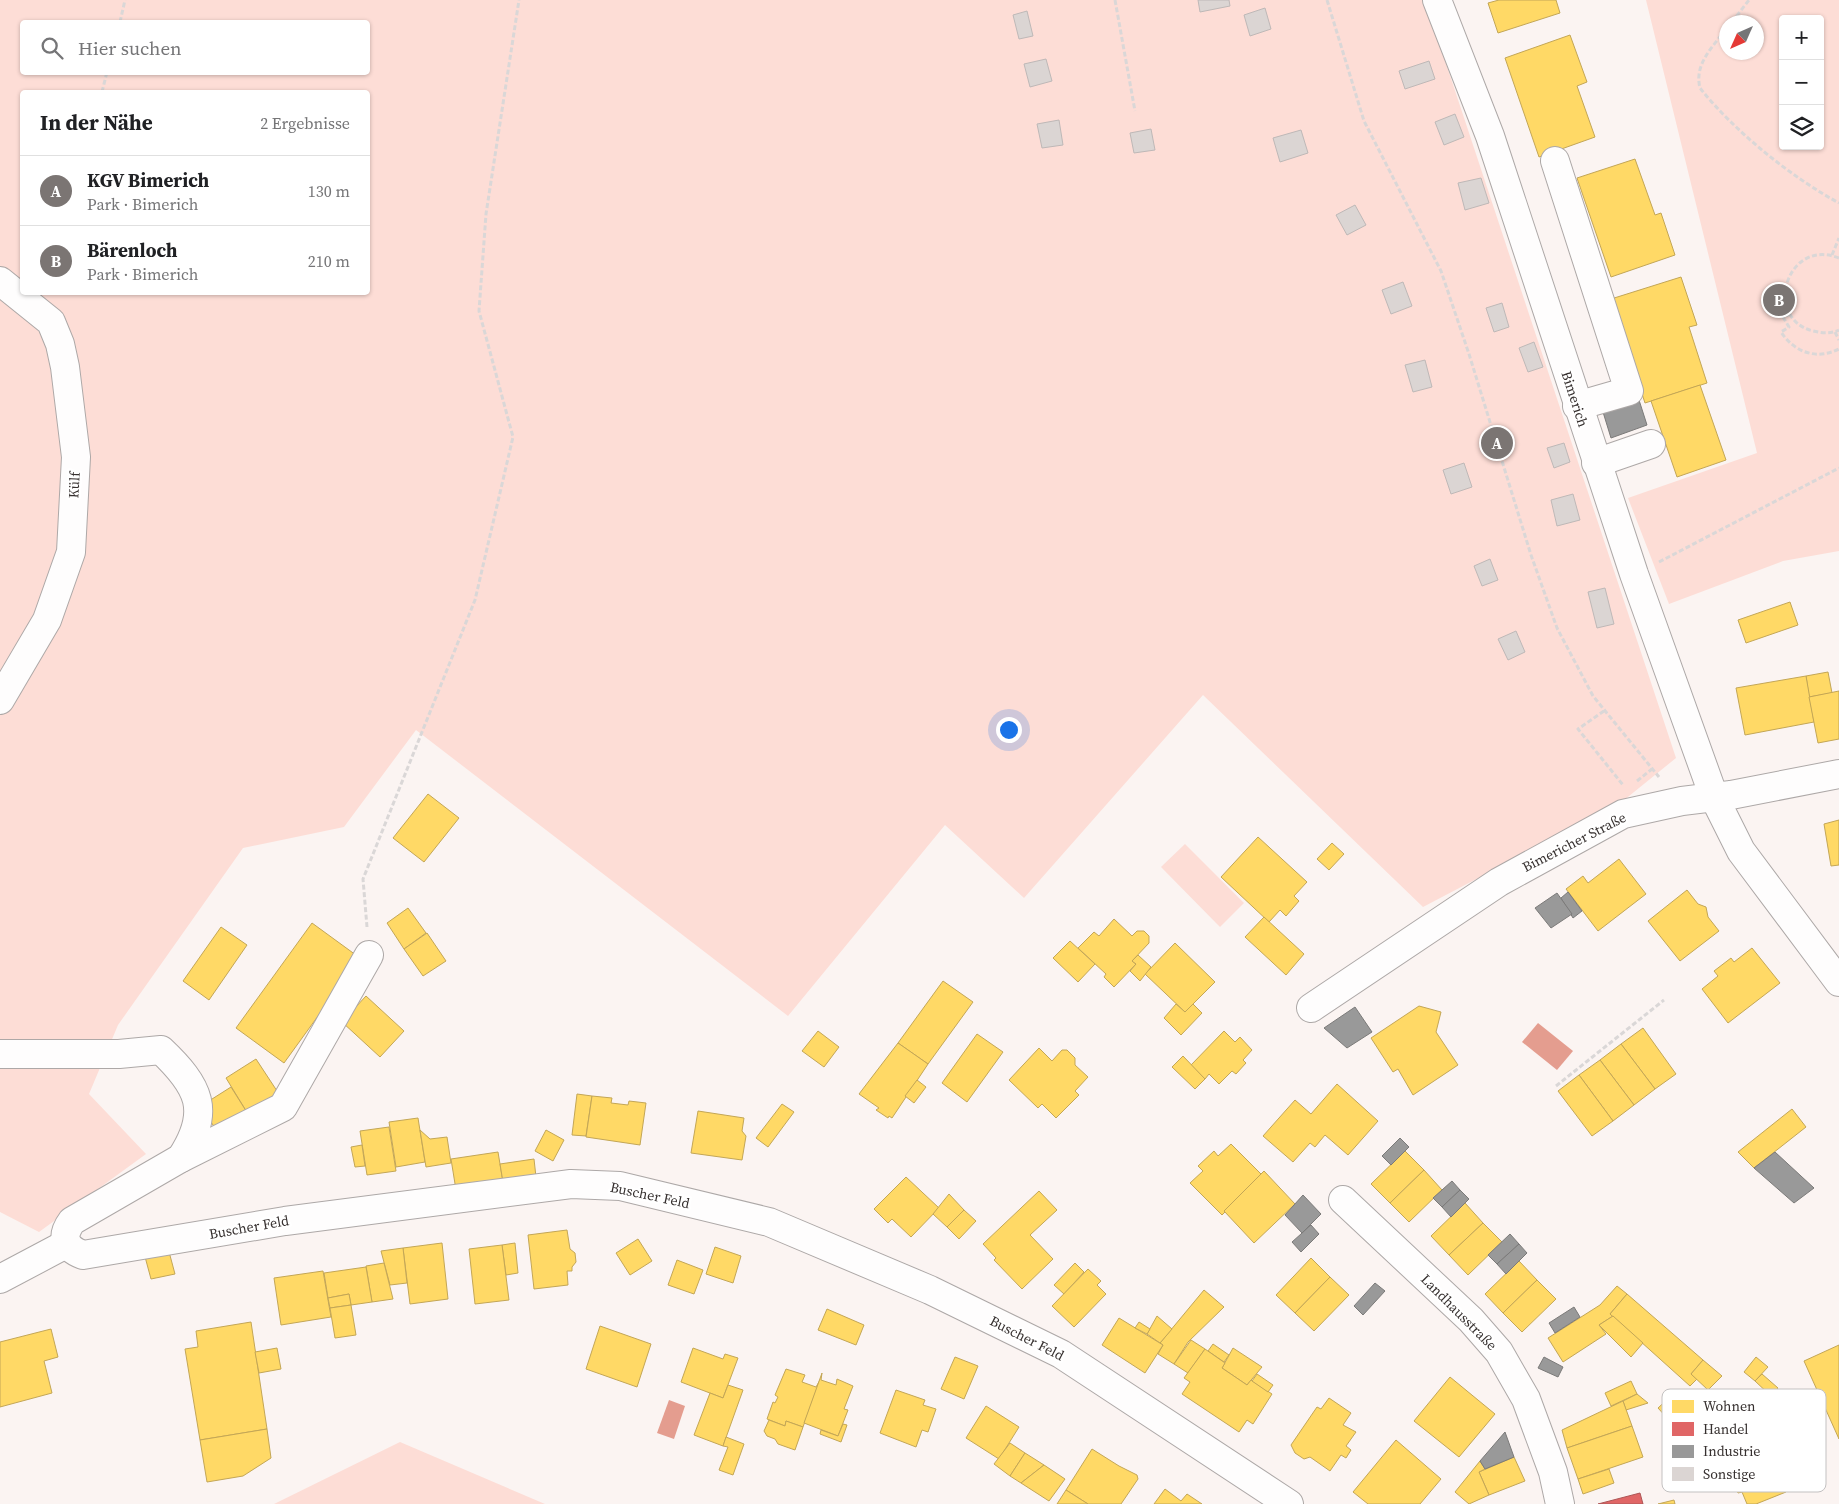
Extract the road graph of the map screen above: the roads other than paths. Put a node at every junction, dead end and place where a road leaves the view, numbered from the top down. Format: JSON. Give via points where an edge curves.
{"nodes":[{"id":1,"x":1437,"y":0,"type":"edge"},
{"id":2,"x":1555,"y":161,"type":"dead end"},
{"id":3,"x":0,"y":281,"type":"edge"},
{"id":4,"x":1578,"y":406,"type":"junction"},
{"id":5,"x":1651,"y":444,"type":"dead end"},
{"id":6,"x":1596,"y":463,"type":"junction"},
{"id":7,"x":0,"y":700,"type":"edge"},
{"id":8,"x":1839,"y":774,"type":"edge"},
{"id":9,"x":1714,"y":797,"type":"junction"},
{"id":10,"x":369,"y":956,"type":"road end"},
{"id":11,"x":1839,"y":982,"type":"edge"},
{"id":12,"x":1310,"y":1008,"type":"dead end"},
{"id":13,"x":0,"y":1054,"type":"edge"},
{"id":14,"x":181,"y":1158,"type":"junction"},
{"id":15,"x":1343,"y":1200,"type":"dead end"},
{"id":16,"x":66,"y":1244,"type":"junction"},
{"id":17,"x":0,"y":1279,"type":"edge"},
{"id":18,"x":1289,"y":1504,"type":"edge"},
{"id":19,"x":1560,"y":1504,"type":"edge"}],
"edges":[{"from":1,"to":4,"type":"street","name":"Bimerich","via":[[1490,136]]},
{"from":2,"to":4,"type":"street","via":[[1629,391]]},
{"from":3,"to":7,"type":"street","name":"Külf","via":[[51,322],[65,367],[76,458],[71,552],[47,620]]},
{"from":4,"to":6,"type":"street","name":"Bimerich"},
{"from":5,"to":6,"type":"street"},
{"from":6,"to":9,"type":"street","name":"Bimerich"},
{"from":8,"to":9,"type":"street","name":"Bimericher Straße"},
{"from":9,"to":11,"type":"street","via":[[1740,851]]},
{"from":9,"to":12,"type":"street","name":"Bimericher Straße","via":[[1623,814],[1499,882]]},
{"from":10,"to":14,"type":"street","via":[[283,1107]]},
{"from":13,"to":14,"type":"street","via":[[119,1054],[161,1050],[182,1070],[196,1091],[198,1121],[191,1143]]},
{"from":14,"to":16,"type":"street","via":[[72,1221],[66,1229]]},
{"from":15,"to":19,"type":"street","name":"Landhausstraße","via":[[1471,1320],[1499,1352],[1526,1399],[1553,1472]]},
{"from":16,"to":17,"type":"street"},
{"from":16,"to":18,"type":"street","name":"Buscher Feld","via":[[83,1255],[95,1254],[285,1221],[572,1184],[620,1186],[769,1222],[930,1290],[1061,1354]]}]}
